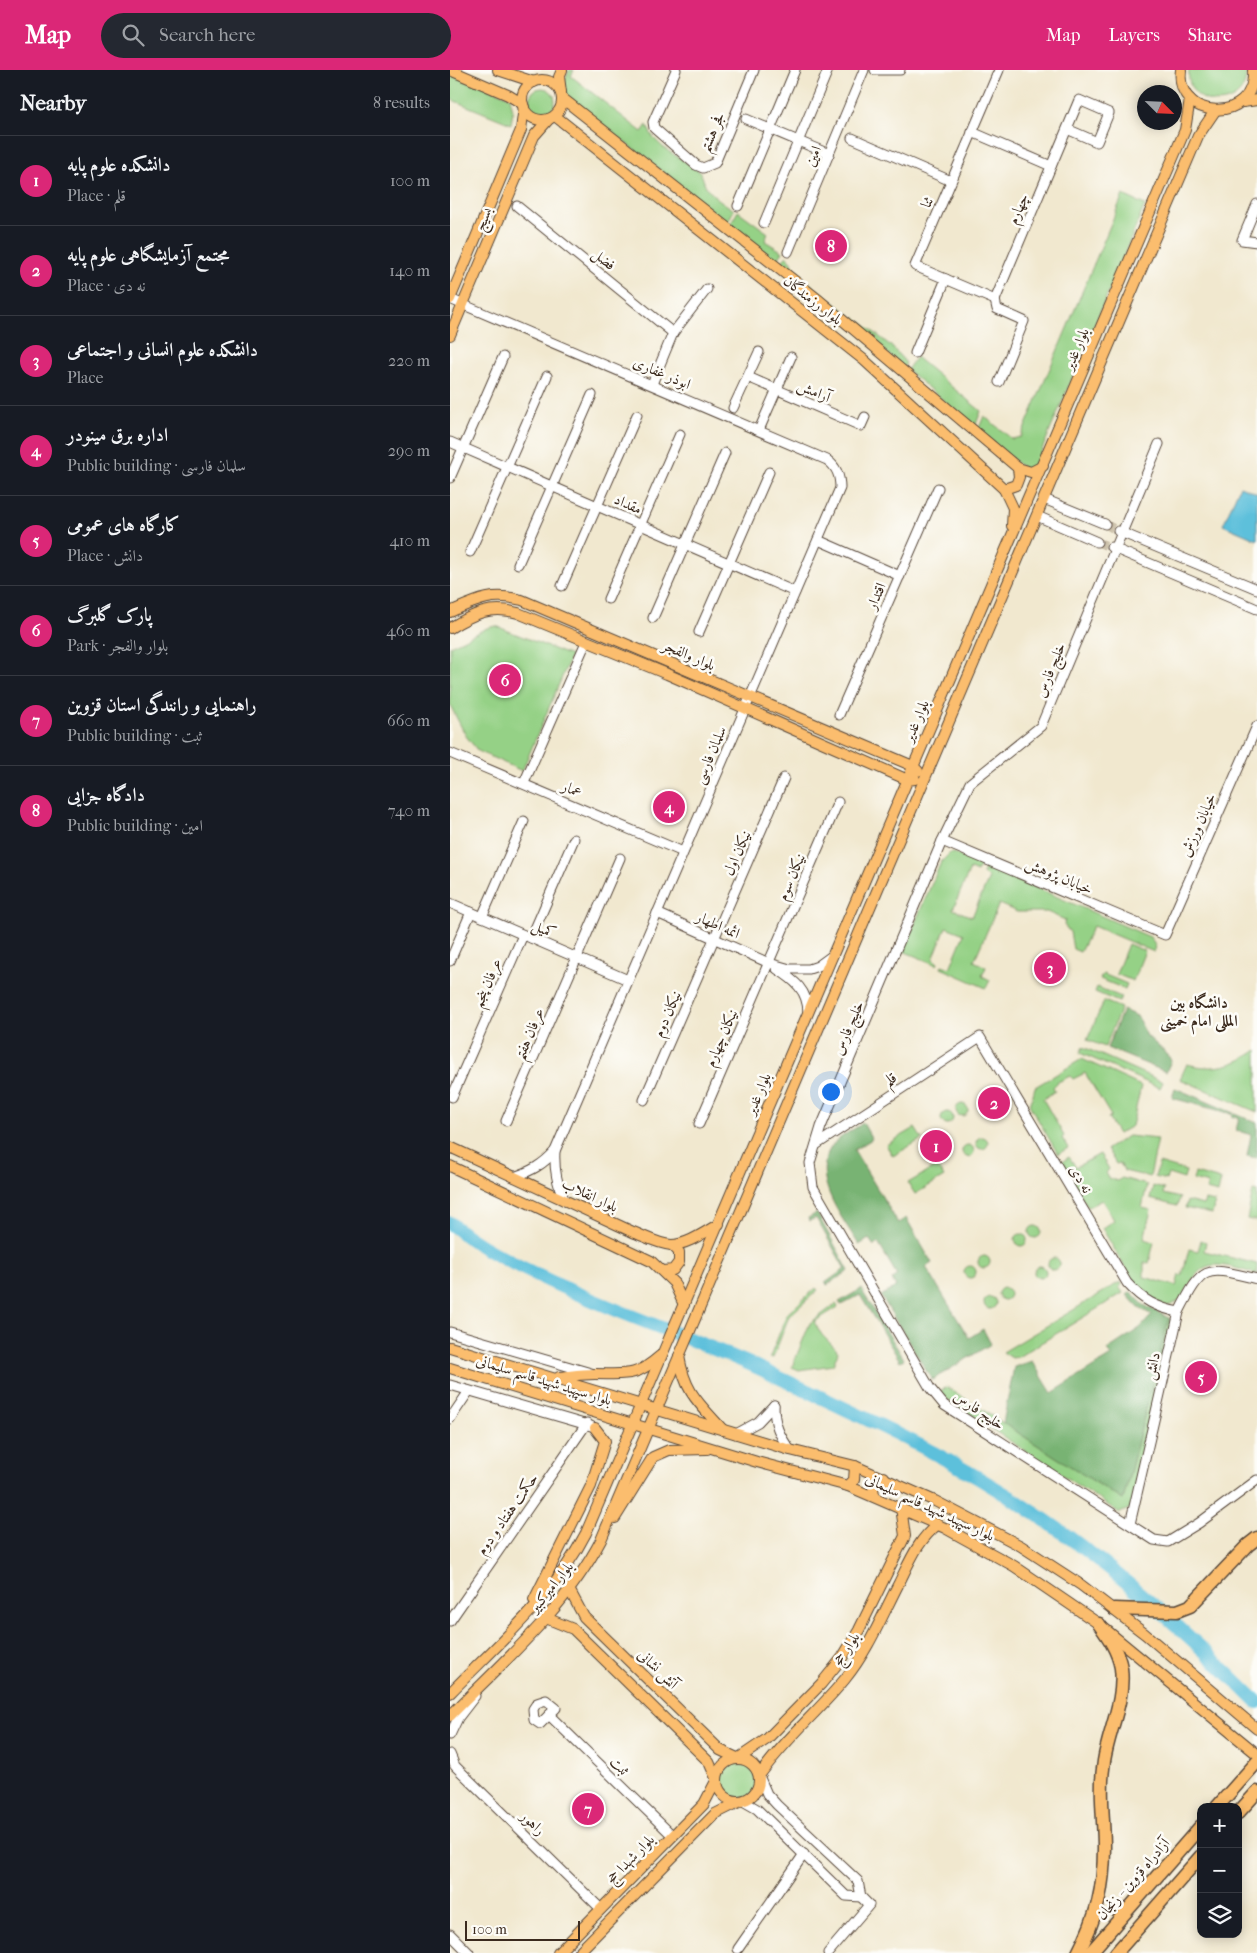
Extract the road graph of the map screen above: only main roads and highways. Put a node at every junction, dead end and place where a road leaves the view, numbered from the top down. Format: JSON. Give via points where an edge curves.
{"nodes":[{"id":1,"x":450,"y":70,"type":"edge"},
{"id":2,"x":498,"y":70,"type":"edge"},
{"id":3,"x":548,"y":70,"type":"edge"},
{"id":4,"x":562,"y":70,"type":"edge"},
{"id":5,"x":1253,"y":70,"type":"edge"},
{"id":6,"x":1179,"y":71,"type":"edge"},
{"id":7,"x":534,"y":82,"type":"junction"},
{"id":8,"x":562,"y":96,"type":"junction"},
{"id":9,"x":1190,"y":99,"type":"junction"},
{"id":10,"x":1257,"y":100,"type":"edge"},
{"id":11,"x":1243,"y":102,"type":"junction"},
{"id":12,"x":523,"y":105,"type":"junction"},
{"id":13,"x":1215,"y":111,"type":"junction"},
{"id":14,"x":552,"y":117,"type":"junction"},
{"id":15,"x":1133,"y":251,"type":"junction"},
{"id":16,"x":1147,"y":257,"type":"junction"},
{"id":17,"x":450,"y":299,"type":"edge"},
{"id":18,"x":450,"y":335,"type":"edge"},
{"id":19,"x":1043,"y":466,"type":"junction"},
{"id":20,"x":1018,"y":468,"type":"junction"},
{"id":21,"x":1004,"y":489,"type":"junction"},
{"id":22,"x":1011,"y":536,"type":"junction"},
{"id":23,"x":450,"y":612,"type":"edge"},
{"id":24,"x":450,"y":628,"type":"edge"},
{"id":25,"x":914,"y":766,"type":"junction"},
{"id":26,"x":926,"y":779,"type":"junction"},
{"id":27,"x":908,"y":780,"type":"junction"},
{"id":28,"x":450,"y":1147,"type":"edge"},
{"id":29,"x":450,"y":1166,"type":"edge"},
{"id":30,"x":719,"y":1224,"type":"junction"},
{"id":31,"x":672,"y":1245,"type":"junction"},
{"id":32,"x":663,"y":1271,"type":"junction"},
{"id":33,"x":684,"y":1305,"type":"junction"},
{"id":34,"x":450,"y":1347,"type":"edge"},
{"id":35,"x":664,"y":1352,"type":"junction"},
{"id":36,"x":680,"y":1356,"type":"junction"},
{"id":37,"x":450,"y":1368,"type":"edge"},
{"id":38,"x":553,"y":1377,"type":"junction"},
{"id":39,"x":651,"y":1380,"type":"junction"},
{"id":40,"x":666,"y":1386,"type":"junction"},
{"id":41,"x":640,"y":1406,"type":"junction"},
{"id":42,"x":656,"y":1411,"type":"junction"},
{"id":43,"x":633,"y":1423,"type":"junction"},
{"id":44,"x":591,"y":1426,"type":"road end"},
{"id":45,"x":648,"y":1428,"type":"junction"},
{"id":46,"x":724,"y":1431,"type":"junction"},
{"id":47,"x":622,"y":1447,"type":"junction"},
{"id":48,"x":716,"y":1449,"type":"junction"},
{"id":49,"x":638,"y":1453,"type":"junction"},
{"id":50,"x":856,"y":1466,"type":"junction"},
{"id":51,"x":884,"y":1477,"type":"junction"},
{"id":52,"x":848,"y":1486,"type":"junction"},
{"id":53,"x":875,"y":1496,"type":"junction"},
{"id":54,"x":901,"y":1507,"type":"junction"},
{"id":55,"x":938,"y":1524,"type":"junction"},
{"id":56,"x":905,"y":1536,"type":"junction"},
{"id":57,"x":1257,"y":1538,"type":"edge"},
{"id":58,"x":601,"y":1540,"type":"junction"},
{"id":59,"x":919,"y":1543,"type":"junction"},
{"id":60,"x":570,"y":1591,"type":"junction"},
{"id":61,"x":1114,"y":1609,"type":"junction"},
{"id":62,"x":524,"y":1618,"type":"junction"},
{"id":63,"x":546,"y":1618,"type":"junction"},
{"id":64,"x":1099,"y":1624,"type":"junction"},
{"id":65,"x":624,"y":1657,"type":"junction"},
{"id":66,"x":613,"y":1668,"type":"junction"},
{"id":67,"x":450,"y":1693,"type":"edge"},
{"id":68,"x":450,"y":1716,"type":"edge"},
{"id":69,"x":1257,"y":1729,"type":"edge"},
{"id":70,"x":1257,"y":1754,"type":"edge"},
{"id":71,"x":738,"y":1758,"type":"junction"},
{"id":72,"x":1255,"y":1764,"type":"edge"},
{"id":73,"x":759,"y":1777,"type":"junction"},
{"id":74,"x":716,"y":1780,"type":"junction"},
{"id":75,"x":1257,"y":1792,"type":"edge"},
{"id":76,"x":741,"y":1801,"type":"junction"},
{"id":77,"x":1221,"y":1803,"type":"edge"},
{"id":78,"x":1242,"y":1809,"type":"edge"},
{"id":79,"x":1197,"y":1831,"type":"edge"},
{"id":80,"x":1197,"y":1861,"type":"edge"},
{"id":81,"x":558,"y":1953,"type":"edge"},
{"id":82,"x":578,"y":1953,"type":"edge"},
{"id":83,"x":1078,"y":1953,"type":"edge"},
{"id":84,"x":1090,"y":1953,"type":"edge"},
{"id":85,"x":1116,"y":1953,"type":"edge"}],
"edges":[{"from":1,"to":12,"type":"main road","via":[[508,95]]},
{"from":2,"to":7,"type":"main road"},
{"from":3,"to":7,"type":"main road"},
{"from":4,"to":8,"type":"main road","via":[[559,77]]},
{"from":5,"to":11,"type":"main road","via":[[1254,82]]},
{"from":6,"to":9,"type":"main road"},
{"from":7,"to":8,"type":"main road","via":[[551,82]]},
{"from":7,"to":12,"type":"main road","via":[[524,91]]},
{"from":8,"to":14,"type":"main road","via":[[562,105]]},
{"from":8,"to":20,"type":"main road","name":"بلوار رزمندگان","via":[[820,302]]},
{"from":9,"to":13,"type":"main road","via":[[1201,108]]},
{"from":9,"to":15,"type":"main road","name":"بلوار غدیر","via":[[1185,130]]},
{"from":10,"to":11,"type":"main road"},
{"from":11,"to":13,"type":"main road","via":[[1230,109]]},
{"from":12,"to":14,"type":"main road","via":[[534,118]]},
{"from":12,"to":17,"type":"main road","name":"بسیج","via":[[521,130]]},
{"from":13,"to":16,"type":"main road","name":"بلوار غدیر","via":[[1198,136]]},
{"from":14,"to":18,"type":"main road","name":"بسیج","via":[[534,136]]},
{"from":14,"to":21,"type":"main road","name":"بلوار رزمندگان","via":[[864,360]]},
{"from":15,"to":16,"type":"main road"},
{"from":15,"to":19,"type":"main road","name":"بلوار غدیر"},
{"from":16,"to":26,"type":"main road","name":"بلوار غدیر"},
{"from":19,"to":20,"type":"main road","via":[[1031,472]]},
{"from":19,"to":22,"type":"main road","name":"بلوار غدیر"},
{"from":20,"to":21,"type":"main road","via":[[1016,485]]},
{"from":21,"to":22,"type":"main road","name":"بلوار رزمندگان","via":[[1013,508]]},
{"from":22,"to":25,"type":"main road","name":"بلوار غدیر"},
{"from":23,"to":25,"type":"main road","name":"بلوار والفجر","via":[[492,595],[522,600]]},
{"from":24,"to":27,"type":"main road","name":"بلوار والفجر","via":[[485,610],[506,609],[667,674]]},
{"from":25,"to":26,"type":"main road"},
{"from":25,"to":27,"type":"main road","name":"بلوار غدیر"},
{"from":26,"to":27,"type":"main road"},
{"from":26,"to":36,"type":"main road","name":"بلوار غدیر"},
{"from":27,"to":30,"type":"main road","name":"بلوار غدیر"},
{"from":28,"to":31,"type":"main road","name":"بلوار انقلاب","via":[[633,1232]]},
{"from":29,"to":32,"type":"main road","via":[[625,1248]]},
{"from":30,"to":31,"type":"main road"},
{"from":30,"to":33,"type":"main road","name":"بلوار غدیر"},
{"from":31,"to":32,"type":"main road","via":[[679,1252],[679,1262],[673,1270]]},
{"from":32,"to":33,"type":"main road","via":[[674,1283]]},
{"from":33,"to":35,"type":"main road","name":"بلوار غدیر"},
{"from":34,"to":38,"type":"main road","name":"بلوار سپهبد شهید قاسم سلیمانی"},
{"from":35,"to":38,"type":"main road","via":[[634,1374]]},
{"from":35,"to":39,"type":"main road","name":"بلوار غدیر"},
{"from":36,"to":40,"type":"main road","name":"بلوار غدیر"},
{"from":36,"to":46,"type":"main road","via":[[690,1393]]},
{"from":37,"to":43,"type":"main road","name":"بلوار سپهبد شهید قاسم سلیمانی"},
{"from":38,"to":41,"type":"main road","name":"بلوار سپهبد شهید قاسم سلیمانی"},
{"from":39,"to":40,"type":"main road","via":[[652,1386],[659,1389]]},
{"from":39,"to":41,"type":"main road","name":"بلوار غدیر"},
{"from":40,"to":42,"type":"main road","name":"بلوار غدیر"},
{"from":41,"to":42,"type":"main road","name":"بلوار سپهبد شهید قاسم سلیمانی"},
{"from":41,"to":43,"type":"main road","name":"بلوار امیرکبیر"},
{"from":42,"to":45,"type":"main road","name":"بلوار امیرکبیر"},
{"from":42,"to":46,"type":"main road","name":"بلوار سپهبد شهید قاسم سلیمانی"},
{"from":43,"to":45,"type":"main road","name":"بلوار سپهبد شهید قاسم سلیمانی"},
{"from":43,"to":47,"type":"main road","name":"بلوار امیرکبیر"},
{"from":44,"to":62,"type":"main road","name":"بلوار امیرکبیر","via":[[605,1441],[591,1486]]},
{"from":45,"to":48,"type":"main road","name":"بلوار سپهبد شهید قاسم سلیمانی"},
{"from":45,"to":49,"type":"main road","name":"بلوار امیرکبیر"},
{"from":46,"to":50,"type":"main road","name":"بلوار سپهبد شهید قاسم سلیمانی"},
{"from":47,"to":49,"type":"main road","via":[[630,1437],[636,1437],[641,1444]]},
{"from":47,"to":62,"type":"main road","name":"بلوار امیرکبیر","via":[[573,1558]]},
{"from":48,"to":52,"type":"main road","name":"بلوار سپهبد شهید قاسم سلیمانی"},
{"from":48,"to":58,"type":"main road","via":[[669,1450],[654,1457]]},
{"from":49,"to":58,"type":"main road","name":"بلوار امیرکبیر"},
{"from":50,"to":51,"type":"main road","name":"بلوار سپهبد شهید قاسم سلیمانی"},
{"from":50,"to":52,"type":"main road","via":[[854,1480]]},
{"from":51,"to":53,"type":"main road","via":[[873,1487]]},
{"from":51,"to":61,"type":"main road","name":"بلوار سپهبد شهید قاسم سلیمانی","via":[[996,1531]]},
{"from":52,"to":53,"type":"main road","name":"بلوار سپهبد شهید قاسم سلیمانی"},
{"from":53,"to":54,"type":"main road","name":"بلوار سپهبد شهید قاسم سلیمانی"},
{"from":54,"to":55,"type":"main road","name":"بلوار سپهبد شهید قاسم سلیمانی"},
{"from":54,"to":56,"type":"main road"},
{"from":55,"to":59,"type":"main road","name":"بلوار حج"},
{"from":55,"to":64,"type":"main road","name":"بلوار سپهبد شهید قاسم سلیمانی","via":[[1014,1566]]},
{"from":56,"to":59,"type":"main road","via":[[910,1530],[918,1532]]},
{"from":56,"to":71,"type":"main road","name":"بلوار حج","via":[[842,1658],[767,1739]]},
{"from":57,"to":61,"type":"highway","via":[[1190,1606],[1177,1611]]},
{"from":58,"to":60,"type":"main road","name":"بلوار امیرکبیر"},
{"from":59,"to":73,"type":"main road","name":"بلوار حج","via":[[854,1667],[777,1750]]},
{"from":60,"to":63,"type":"main road","name":"بلوار امیرکبیر"},
{"from":60,"to":65,"type":"main road","name":"آتش نشانی","via":[[584,1617]]},
{"from":61,"to":69,"type":"main road","name":"بلوار سپهبد شهید قاسم سلیمانی"},
{"from":62,"to":67,"type":"main road","name":"بلوار امیرکبیر"},
{"from":63,"to":66,"type":"main road","name":"آتش نشانی","via":[[573,1629]]},
{"from":63,"to":68,"type":"main road","name":"بلوار امیرکبیر"},
{"from":64,"to":70,"type":"main road","name":"بلوار سپهبد شهید قاسم سلیمانی"},
{"from":64,"to":83,"type":"highway","via":[[1118,1656],[1121,1686],[1103,1768],[1104,1847],[1099,1904]]},
{"from":65,"to":66,"type":"main road"},
{"from":65,"to":71,"type":"main road","name":"آتش نشانی","via":[[720,1750]]},
{"from":66,"to":74,"type":"main road","name":"آتش نشانی","via":[[709,1762]]},
{"from":71,"to":73,"type":"main road","via":[[752,1764]]},
{"from":71,"to":74,"type":"main road","via":[[723,1764]]},
{"from":72,"to":77,"type":"highway"},
{"from":73,"to":76,"type":"main road","via":[[756,1792]]},
{"from":74,"to":76,"type":"main road","via":[[724,1796]]},
{"from":74,"to":81,"type":"main road","name":"بلوار شهدا حج","via":[[704,1804]]},
{"from":75,"to":78,"type":"highway"},
{"from":76,"to":82,"type":"main road","name":"بلوار شهدا حج","via":[[715,1814]]},
{"from":79,"to":84,"type":"highway","name":"آزادراه قزوین - زنجان"},
{"from":80,"to":85,"type":"highway"}]}
